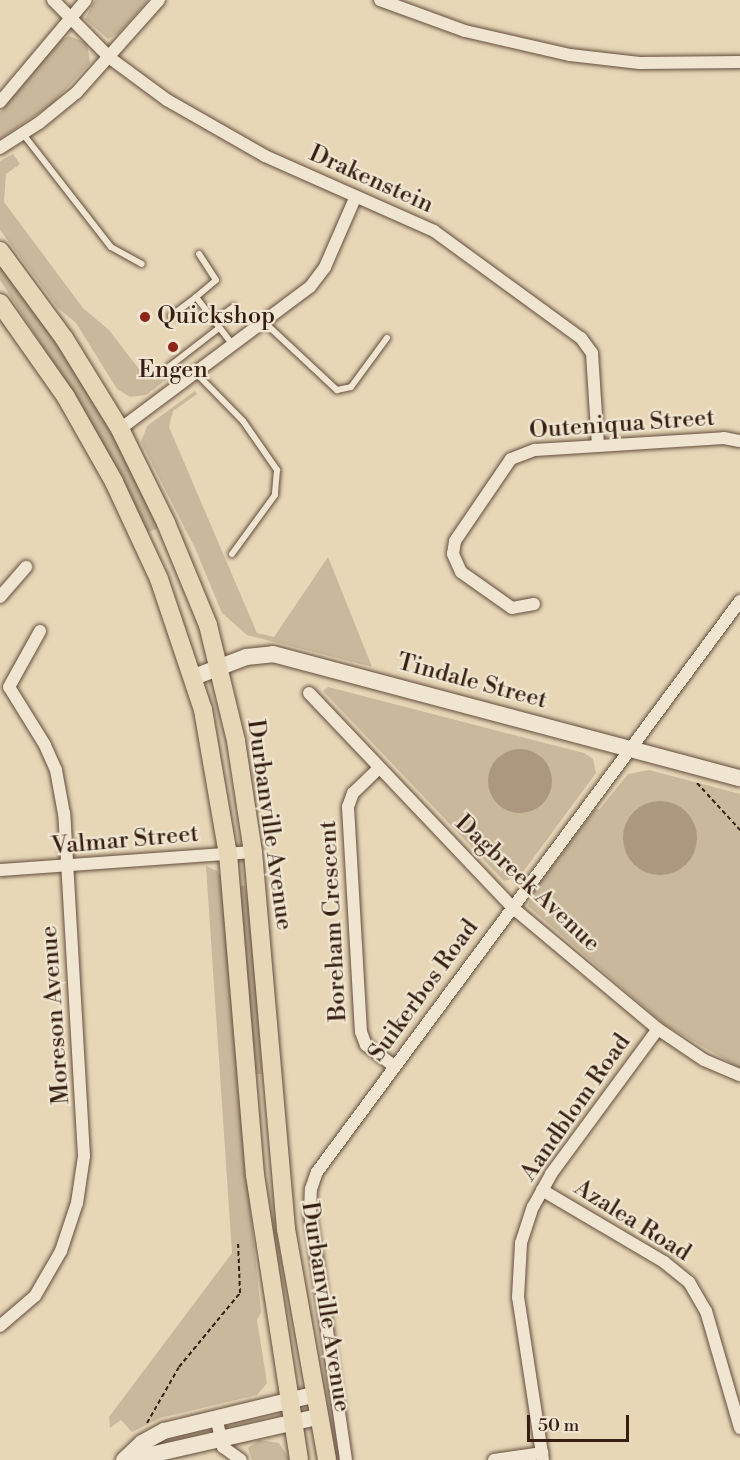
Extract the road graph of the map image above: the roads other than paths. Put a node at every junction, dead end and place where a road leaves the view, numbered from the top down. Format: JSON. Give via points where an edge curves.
{"nodes":[{"id":1,"x":52,"y":0,"type":"edge"},
{"id":2,"x":86,"y":0,"type":"edge"},
{"id":3,"x":159,"y":0,"type":"edge"},
{"id":4,"x":380,"y":0,"type":"edge"},
{"id":5,"x":70,"y":18,"type":"junction"},
{"id":6,"x":110,"y":58,"type":"junction"},
{"id":7,"x":740,"y":62,"type":"edge"},
{"id":8,"x":0,"y":102,"type":"edge"},
{"id":9,"x":23,"y":134,"type":"junction"},
{"id":10,"x":0,"y":148,"type":"edge"},
{"id":11,"x":356,"y":196,"type":"junction"},
{"id":12,"x":0,"y":251,"type":"edge"},
{"id":13,"x":199,"y":254,"type":"dead end"},
{"id":14,"x":142,"y":264,"type":"dead end"},
{"id":15,"x":196,"y":297,"type":"junction"},
{"id":16,"x":0,"y":303,"type":"edge"},
{"id":17,"x":233,"y":307,"type":"dead end"},
{"id":18,"x":171,"y":316,"type":"dead end"},
{"id":19,"x":214,"y":321,"type":"junction"},
{"id":20,"x":264,"y":322,"type":"junction"},
{"id":21,"x":219,"y":328,"type":"junction"},
{"id":22,"x":387,"y":338,"type":"dead end"},
{"id":23,"x":233,"y":345,"type":"junction"},
{"id":24,"x":196,"y":373,"type":"junction"},
{"id":25,"x":180,"y":385,"type":"junction"},
{"id":26,"x":120,"y":429,"type":"junction"},
{"id":27,"x":740,"y":441,"type":"edge"},
{"id":28,"x":597,"y":446,"type":"junction"},
{"id":29,"x":232,"y":554,"type":"dead end"},
{"id":30,"x":26,"y":567,"type":"dead end"},
{"id":31,"x":0,"y":597,"type":"edge"},
{"id":32,"x":740,"y":601,"type":"edge"},
{"id":33,"x":534,"y":604,"type":"dead end"},
{"id":34,"x":40,"y":632,"type":"dead end"},
{"id":35,"x":218,"y":667,"type":"junction"},
{"id":36,"x":194,"y":676,"type":"junction"},
{"id":37,"x":4,"y":683,"type":"edge"},
{"id":38,"x":309,"y":693,"type":"dead end"},
{"id":39,"x":631,"y":747,"type":"junction"},
{"id":40,"x":378,"y":769,"type":"junction"},
{"id":41,"x":740,"y":778,"type":"edge"},
{"id":42,"x":253,"y":852,"type":"junction"},
{"id":43,"x":228,"y":854,"type":"junction"},
{"id":44,"x":67,"y":867,"type":"junction"},
{"id":45,"x":0,"y":870,"type":"edge"},
{"id":46,"x":512,"y":906,"type":"junction"},
{"id":47,"x":658,"y":1029,"type":"junction"},
{"id":48,"x":394,"y":1067,"type":"junction"},
{"id":49,"x":740,"y":1076,"type":"edge"},
{"id":50,"x":542,"y":1190,"type":"junction"},
{"id":51,"x":0,"y":1326,"type":"edge"},
{"id":52,"x":313,"y":1395,"type":"junction"},
{"id":53,"x":287,"y":1401,"type":"junction"},
{"id":54,"x":216,"y":1417,"type":"junction"},
{"id":55,"x":318,"y":1417,"type":"junction"},
{"id":56,"x":291,"y":1423,"type":"junction"},
{"id":57,"x":740,"y":1428,"type":"edge"},
{"id":58,"x":221,"y":1438,"type":"junction"},
{"id":59,"x":542,"y":1457,"type":"edge"},
{"id":60,"x":126,"y":1460,"type":"edge"},
{"id":61,"x":241,"y":1460,"type":"edge"},
{"id":62,"x":299,"y":1460,"type":"edge"},
{"id":63,"x":327,"y":1460,"type":"edge"},
{"id":64,"x":345,"y":1460,"type":"edge"},
{"id":65,"x":494,"y":1460,"type":"edge"}],
"edges":[{"from":1,"to":5,"type":"street","name":"Drakenstein"},
{"from":2,"to":5,"type":"street"},
{"from":3,"to":6,"type":"street"},
{"from":4,"to":7,"type":"street","via":[[465,31],[558,53],[640,63]]},
{"from":5,"to":6,"type":"street","name":"Drakenstein"},
{"from":5,"to":8,"type":"street"},
{"from":6,"to":9,"type":"street","via":[[55,111]]},
{"from":6,"to":11,"type":"street","name":"Drakenstein","via":[[204,123],[265,156]]},
{"from":9,"to":10,"type":"street"},
{"from":9,"to":14,"type":"lane","via":[[111,247]]},
{"from":11,"to":20,"type":"street","via":[[320,275]]},
{"from":11,"to":28,"type":"street","name":"Drakenstein","via":[[434,231],[588,345],[592,353]]},
{"from":12,"to":26,"type":"main road","name":"Durbanville Avenue","via":[[64,338]]},
{"from":13,"to":15,"type":"lane","via":[[216,280]]},
{"from":15,"to":18,"type":"lane"},
{"from":15,"to":19,"type":"lane"},
{"from":16,"to":36,"type":"main road","name":"Durbanville Avenue","via":[[62,390],[110,473],[154,568]]},
{"from":17,"to":19,"type":"lane"},
{"from":19,"to":21,"type":"lane"},
{"from":20,"to":22,"type":"lane","via":[[337,390],[351,387]]},
{"from":20,"to":23,"type":"street"},
{"from":21,"to":23,"type":"lane"},
{"from":21,"to":25,"type":"lane","via":[[170,366]]},
{"from":23,"to":24,"type":"street"},
{"from":24,"to":25,"type":"street"},
{"from":24,"to":29,"type":"lane","via":[[243,421],[277,470],[275,495]]},
{"from":25,"to":26,"type":"street"},
{"from":26,"to":35,"type":"main road","name":"Durbanville Avenue","via":[[181,558],[208,625]]},
{"from":27,"to":28,"type":"street","name":"Outeniqua Street","via":[[724,438]]},
{"from":28,"to":33,"type":"street","name":"Outeniqua Street","via":[[528,450],[516,455],[455,541],[454,561],[466,577],[512,608]]},
{"from":30,"to":31,"type":"street"},
{"from":32,"to":39,"type":"street","name":"Suikerbos Road"},
{"from":34,"to":37,"type":"street","name":"Moreson Avenue"},
{"from":35,"to":36,"type":"main road","name":"Tindale Street"},
{"from":35,"to":39,"type":"main road","name":"Tindale Street","via":[[254,655],[273,654]]},
{"from":35,"to":42,"type":"main road","name":"Durbanville Avenue","via":[[236,741]]},
{"from":36,"to":43,"type":"main road","name":"Durbanville Avenue","via":[[211,746]]},
{"from":37,"to":44,"type":"street","name":"Moreson Avenue","via":[[31,718],[56,770]]},
{"from":38,"to":40,"type":"street","name":"Dagbreek Avenue"},
{"from":39,"to":41,"type":"main road","name":"Tindale Street"},
{"from":39,"to":46,"type":"street","name":"Suikerbos Road"},
{"from":40,"to":46,"type":"street","name":"Dagbreek Avenue"},
{"from":40,"to":48,"type":"street","name":"Boreham Crescent","via":[[351,797],[350,831],[362,1037],[370,1049]]},
{"from":42,"to":43,"type":"street","name":"Valmar Street"},
{"from":42,"to":52,"type":"main road","name":"Durbanville Avenue","via":[[282,1185]]},
{"from":43,"to":44,"type":"street","name":"Valmar Street"},
{"from":43,"to":53,"type":"main road","name":"Durbanville Avenue","via":[[255,1175]]},
{"from":44,"to":45,"type":"street","name":"Valmar Street"},
{"from":44,"to":51,"type":"street","name":"Moreson Avenue","via":[[84,1132],[82,1179],[70,1227],[53,1267],[35,1296]]},
{"from":46,"to":47,"type":"street","name":"Dagbreek Avenue"},
{"from":46,"to":48,"type":"street","name":"Suikerbos Road"},
{"from":47,"to":49,"type":"street","name":"Dagbreek Avenue","via":[[704,1060]]},
{"from":47,"to":50,"type":"street","name":"Aandblom Road"},
{"from":48,"to":64,"type":"street","name":"Suikerbos Road","via":[[322,1164],[310,1197]]},
{"from":50,"to":57,"type":"street","name":"Azalea Road","via":[[664,1262],[689,1282],[706,1311]]},
{"from":50,"to":59,"type":"street","name":"Aandblom Road","via":[[526,1225],[517,1273]]},
{"from":52,"to":53,"type":"main road"},
{"from":52,"to":55,"type":"main road","name":"Durbanville Avenue"},
{"from":53,"to":54,"type":"main road"},
{"from":53,"to":56,"type":"main road","name":"Durbanville Avenue"},
{"from":54,"to":58,"type":"street"},
{"from":54,"to":60,"type":"main road","via":[[164,1431],[142,1443]]},
{"from":55,"to":56,"type":"main road"},
{"from":55,"to":63,"type":"main road","name":"Durbanville Avenue"},
{"from":56,"to":58,"type":"main road"},
{"from":56,"to":62,"type":"main road","name":"Durbanville Avenue"},
{"from":58,"to":60,"type":"main road"},
{"from":58,"to":61,"type":"street","via":[[223,1447]]},
{"from":59,"to":65,"type":"street"}]}
